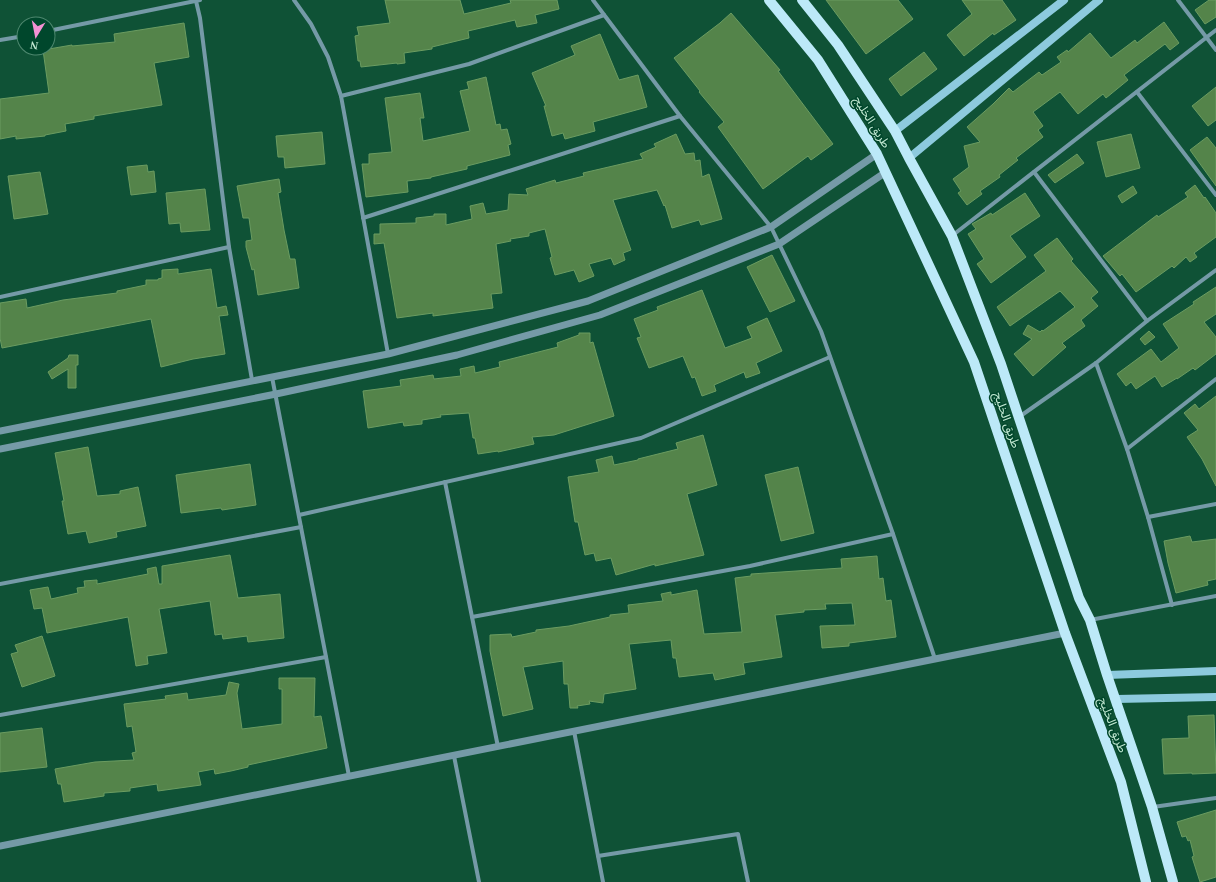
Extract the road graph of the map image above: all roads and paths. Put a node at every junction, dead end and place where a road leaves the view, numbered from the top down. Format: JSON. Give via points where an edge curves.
{"nodes":[{"id":1,"x":294,"y":0,"type":"edge"},
{"id":2,"x":593,"y":0,"type":"edge"},
{"id":3,"x":769,"y":0,"type":"edge"},
{"id":4,"x":802,"y":0,"type":"edge"},
{"id":5,"x":1064,"y":0,"type":"edge"},
{"id":6,"x":1099,"y":0,"type":"edge"},
{"id":7,"x":1178,"y":0,"type":"edge"},
{"id":8,"x":198,"y":1,"type":"edge"},
{"id":9,"x":604,"y":15,"type":"junction"},
{"id":10,"x":56,"y":29,"type":"edge"},
{"id":11,"x":1216,"y":30,"type":"edge"},
{"id":12,"x":16,"y":37,"type":"edge"},
{"id":13,"x":1207,"y":38,"type":"junction"},
{"id":14,"x":0,"y":40,"type":"edge"},
{"id":15,"x":1216,"y":50,"type":"edge"},
{"id":16,"x":1137,"y":92,"type":"junction"},
{"id":17,"x":341,"y":96,"type":"junction"},
{"id":18,"x":680,"y":116,"type":"junction"},
{"id":19,"x":895,"y":131,"type":"junction"},
{"id":20,"x":877,"y":154,"type":"junction"},
{"id":21,"x":909,"y":158,"type":"junction"},
{"id":22,"x":886,"y":172,"type":"junction"},
{"id":23,"x":1034,"y":172,"type":"junction"},
{"id":24,"x":1216,"y":195,"type":"edge"},
{"id":25,"x":363,"y":218,"type":"junction"},
{"id":26,"x":771,"y":227,"type":"junction"},
{"id":27,"x":952,"y":236,"type":"junction"},
{"id":28,"x":779,"y":244,"type":"junction"},
{"id":29,"x":229,"y":248,"type":"junction"},
{"id":30,"x":1216,"y":270,"type":"edge"},
{"id":31,"x":0,"y":297,"type":"edge"},
{"id":32,"x":1147,"y":321,"type":"junction"},
{"id":33,"x":388,"y":354,"type":"junction"},
{"id":34,"x":830,"y":356,"type":"junction"},
{"id":35,"x":1096,"y":363,"type":"junction"},
{"id":36,"x":272,"y":376,"type":"junction"},
{"id":37,"x":1216,"y":379,"type":"edge"},
{"id":38,"x":252,"y":380,"type":"junction"},
{"id":39,"x":276,"y":394,"type":"junction"},
{"id":40,"x":1018,"y":417,"type":"junction"},
{"id":41,"x":0,"y":431,"type":"edge"},
{"id":42,"x":0,"y":448,"type":"edge"},
{"id":43,"x":1127,"y":449,"type":"junction"},
{"id":44,"x":445,"y":482,"type":"junction"},
{"id":45,"x":1216,"y":504,"type":"edge"},
{"id":46,"x":299,"y":515,"type":"junction"},
{"id":47,"x":1148,"y":517,"type":"junction"},
{"id":48,"x":301,"y":527,"type":"junction"},
{"id":49,"x":893,"y":534,"type":"junction"},
{"id":50,"x":0,"y":584,"type":"edge"},
{"id":51,"x":1216,"y":596,"type":"edge"},
{"id":52,"x":1172,"y":605,"type":"junction"},
{"id":53,"x":472,"y":617,"type":"junction"},
{"id":54,"x":1090,"y":620,"type":"junction"},
{"id":55,"x":1065,"y":633,"type":"junction"},
{"id":56,"x":326,"y":657,"type":"junction"},
{"id":57,"x":935,"y":659,"type":"junction"},
{"id":58,"x":1216,"y":671,"type":"edge"},
{"id":59,"x":1107,"y":675,"type":"junction"},
{"id":60,"x":1216,"y":697,"type":"edge"},
{"id":61,"x":1116,"y":699,"type":"junction"},
{"id":62,"x":0,"y":715,"type":"edge"},
{"id":63,"x":574,"y":731,"type":"junction"},
{"id":64,"x":498,"y":747,"type":"junction"},
{"id":65,"x":454,"y":756,"type":"junction"},
{"id":66,"x":349,"y":776,"type":"junction"},
{"id":67,"x":1216,"y":798,"type":"edge"},
{"id":68,"x":1152,"y":807,"type":"junction"},
{"id":69,"x":0,"y":846,"type":"edge"},
{"id":70,"x":598,"y":856,"type":"junction"},
{"id":71,"x":479,"y":882,"type":"edge"},
{"id":72,"x":603,"y":882,"type":"edge"},
{"id":73,"x":748,"y":882,"type":"edge"},
{"id":74,"x":1146,"y":882,"type":"edge"},
{"id":75,"x":1173,"y":882,"type":"edge"}],
"edges":[{"from":1,"to":17,"type":"street","via":[[311,24],[328,57]]},
{"from":2,"to":9,"type":"street"},
{"from":3,"to":20,"type":"main road","name":"طريق الخليج","via":[[818,60]]},
{"from":4,"to":19,"type":"main road","name":"طريق الخليج","via":[[838,45]]},
{"from":5,"to":19,"type":"main road"},
{"from":6,"to":21,"type":"main road"},
{"from":7,"to":13,"type":"street"},
{"from":8,"to":10,"type":"street"},
{"from":8,"to":29,"type":"street"},
{"from":9,"to":17,"type":"street","via":[[469,64]]},
{"from":9,"to":18,"type":"street"},
{"from":11,"to":13,"type":"street"},
{"from":12,"to":14,"type":"street"},
{"from":13,"to":15,"type":"street"},
{"from":13,"to":16,"type":"street"},
{"from":16,"to":23,"type":"street"},
{"from":16,"to":24,"type":"street"},
{"from":17,"to":25,"type":"street"},
{"from":18,"to":25,"type":"street"},
{"from":18,"to":26,"type":"street"},
{"from":19,"to":21,"type":"main road","name":"طريق الخليج"},
{"from":20,"to":22,"type":"main road","name":"طريق الخليج"},
{"from":20,"to":26,"type":"street"},
{"from":21,"to":27,"type":"main road","name":"طريق الخليج"},
{"from":22,"to":28,"type":"street"},
{"from":22,"to":55,"type":"main road","name":"طريق الخليج","via":[[974,362]]},
{"from":23,"to":27,"type":"street"},
{"from":23,"to":32,"type":"street"},
{"from":25,"to":33,"type":"street"},
{"from":26,"to":28,"type":"street"},
{"from":26,"to":33,"type":"street","via":[[588,301]]},
{"from":27,"to":40,"type":"main road","name":"طريق الخليج","via":[[1001,364]]},
{"from":28,"to":34,"type":"street","via":[[821,331]]},
{"from":28,"to":39,"type":"street","via":[[600,315],[457,355]]},
{"from":29,"to":31,"type":"street"},
{"from":29,"to":38,"type":"street"},
{"from":30,"to":32,"type":"street"},
{"from":32,"to":35,"type":"street"},
{"from":33,"to":36,"type":"street"},
{"from":34,"to":44,"type":"street","via":[[641,438]]},
{"from":34,"to":49,"type":"street"},
{"from":35,"to":40,"type":"street"},
{"from":35,"to":43,"type":"street"},
{"from":36,"to":38,"type":"street"},
{"from":36,"to":39,"type":"street"},
{"from":37,"to":43,"type":"street"},
{"from":38,"to":41,"type":"street"},
{"from":39,"to":42,"type":"street"},
{"from":39,"to":46,"type":"street"},
{"from":40,"to":54,"type":"main road","name":"طريق الخليج","via":[[1079,598]]},
{"from":43,"to":47,"type":"street"},
{"from":44,"to":46,"type":"street"},
{"from":44,"to":53,"type":"street"},
{"from":45,"to":47,"type":"street"},
{"from":46,"to":48,"type":"street"},
{"from":47,"to":52,"type":"street"},
{"from":48,"to":50,"type":"street"},
{"from":48,"to":56,"type":"street"},
{"from":49,"to":53,"type":"street","via":[[750,566]]},
{"from":49,"to":57,"type":"street"},
{"from":51,"to":52,"type":"street"},
{"from":52,"to":54,"type":"street"},
{"from":53,"to":64,"type":"street"},
{"from":54,"to":59,"type":"main road","name":"طريق الخليج"},
{"from":55,"to":57,"type":"street"},
{"from":55,"to":74,"type":"main road","name":"طريق الخليج","via":[[1121,782]]},
{"from":56,"to":62,"type":"street"},
{"from":56,"to":66,"type":"street"},
{"from":57,"to":63,"type":"street"},
{"from":58,"to":59,"type":"main road"},
{"from":59,"to":61,"type":"main road","name":"طريق الخليج"},
{"from":60,"to":61,"type":"main road"},
{"from":61,"to":68,"type":"main road","name":"طريق الخليج"},
{"from":63,"to":64,"type":"street"},
{"from":63,"to":70,"type":"street"},
{"from":64,"to":65,"type":"street"},
{"from":65,"to":66,"type":"street"},
{"from":65,"to":71,"type":"street"},
{"from":66,"to":69,"type":"street"},
{"from":67,"to":68,"type":"street"},
{"from":68,"to":75,"type":"main road","name":"طريق الخليج"},
{"from":70,"to":72,"type":"street"},
{"from":70,"to":73,"type":"street","via":[[738,834]]}]}
